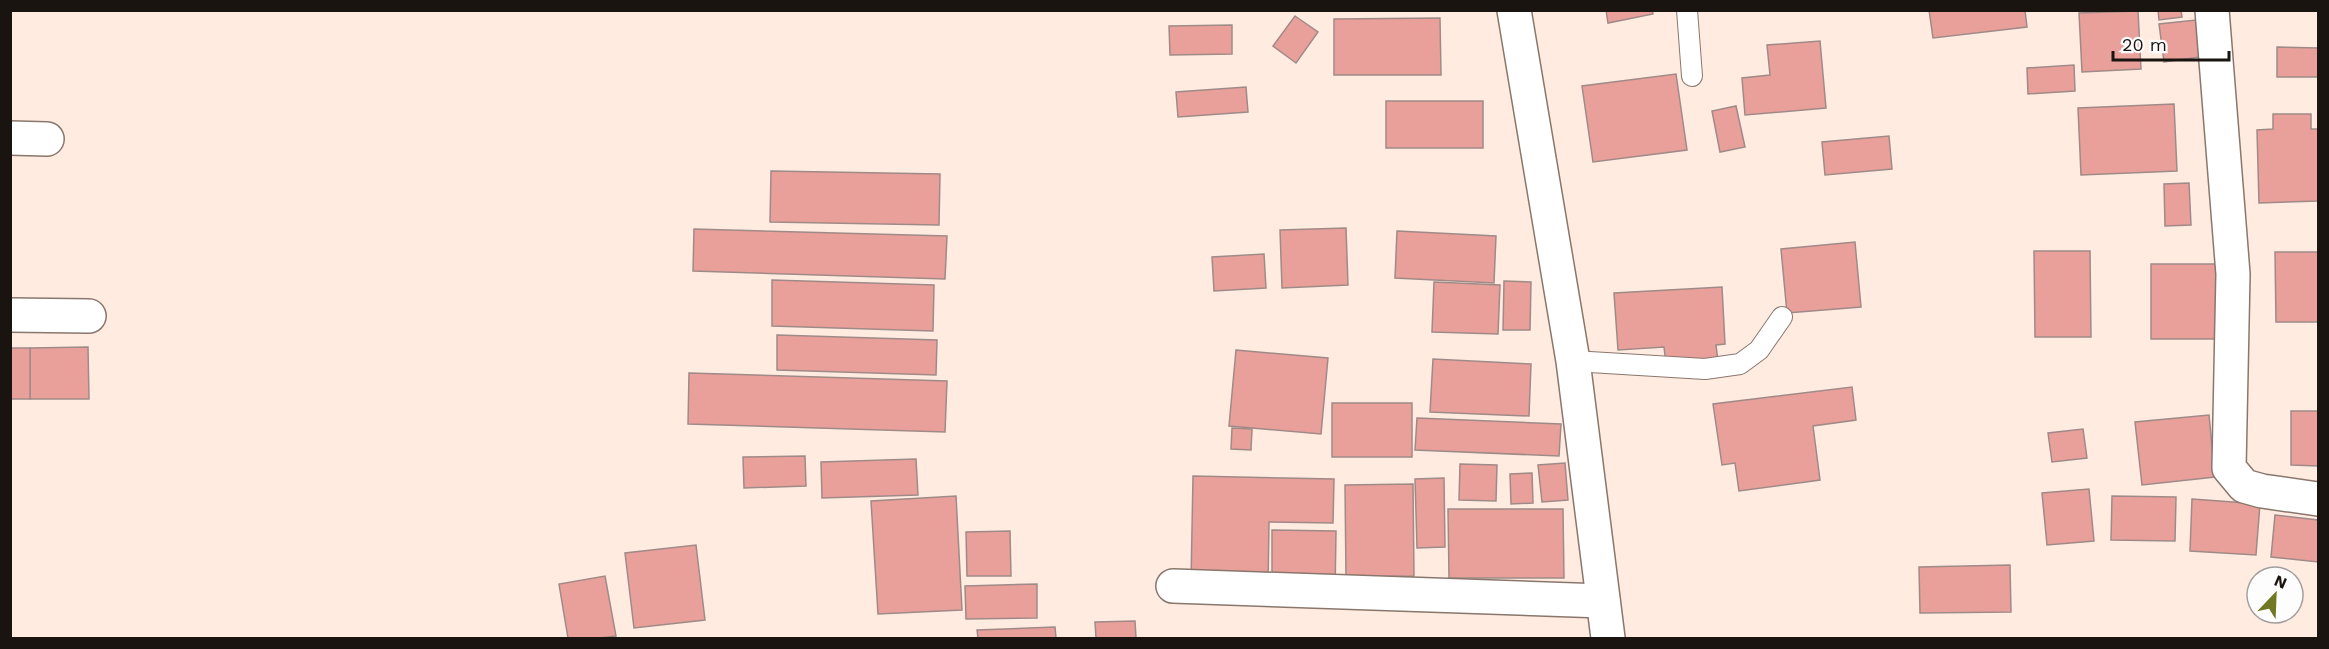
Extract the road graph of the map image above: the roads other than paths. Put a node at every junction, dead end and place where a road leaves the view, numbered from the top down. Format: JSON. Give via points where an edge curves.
{"nodes":[{"id":1,"x":1514,"y":10,"type":"edge"},
{"id":2,"x":1687,"y":10,"type":"edge"},
{"id":3,"x":2212,"y":10,"type":"edge"},
{"id":4,"x":1692,"y":76,"type":"dead end"},
{"id":5,"x":10,"y":138,"type":"edge"},
{"id":6,"x":47,"y":139,"type":"dead end"},
{"id":7,"x":10,"y":315,"type":"edge"},
{"id":8,"x":89,"y":316,"type":"dead end"},
{"id":9,"x":1782,"y":317,"type":"dead end"},
{"id":10,"x":1573,"y":361,"type":"junction"},
{"id":11,"x":2319,"y":499,"type":"edge"},
{"id":12,"x":1173,"y":586,"type":"dead end"},
{"id":13,"x":1603,"y":602,"type":"junction"},
{"id":14,"x":1608,"y":639,"type":"edge"}],
"edges":[{"from":1,"to":10,"type":"street"},
{"from":2,"to":4,"type":"lane"},
{"from":3,"to":11,"type":"street","via":[[2233,274],[2229,468],[2244,486]]},
{"from":5,"to":6,"type":"street"},
{"from":7,"to":8,"type":"street"},
{"from":9,"to":10,"type":"lane","via":[[1760,350],[1740,364],[1705,369]]},
{"from":10,"to":13,"type":"street"},
{"from":12,"to":13,"type":"street"},
{"from":13,"to":14,"type":"street"}]}
